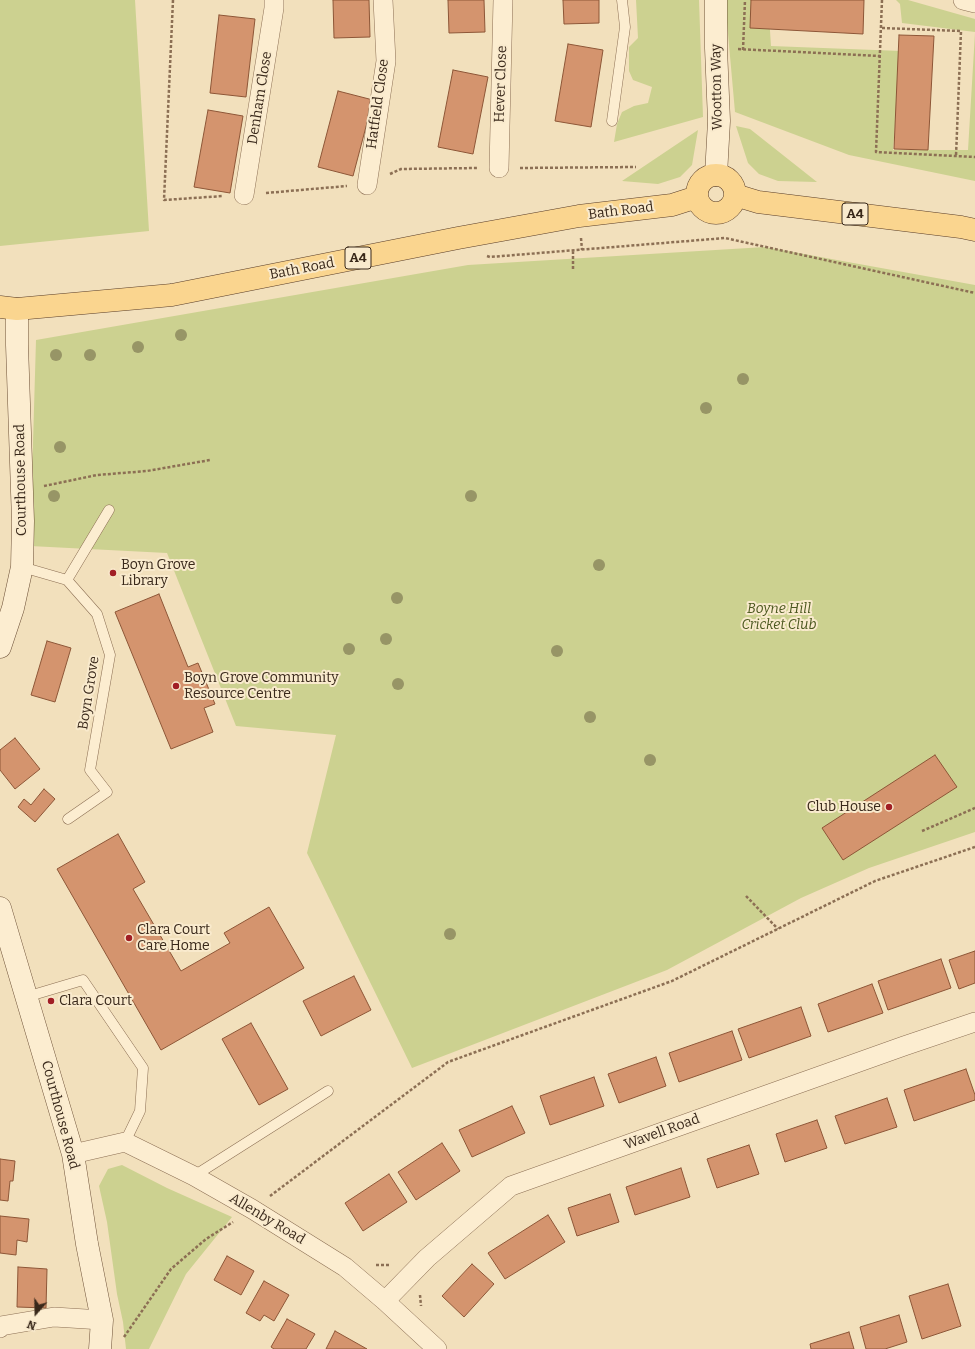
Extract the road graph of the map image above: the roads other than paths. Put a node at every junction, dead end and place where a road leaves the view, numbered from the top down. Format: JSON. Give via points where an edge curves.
{"nodes":[{"id":1,"x":274,"y":0,"type":"edge"},
{"id":2,"x":383,"y":0,"type":"edge"},
{"id":3,"x":503,"y":0,"type":"edge"},
{"id":4,"x":622,"y":0,"type":"edge"},
{"id":5,"x":716,"y":0,"type":"edge"},
{"id":6,"x":963,"y":0,"type":"edge"},
{"id":7,"x":975,"y":3,"type":"edge"},
{"id":8,"x":612,"y":121,"type":"dead end"},
{"id":9,"x":499,"y":168,"type":"road end"},
{"id":10,"x":716,"y":175,"type":"junction"},
{"id":11,"x":367,"y":185,"type":"road end"},
{"id":12,"x":735,"y":194,"type":"junction"},
{"id":13,"x":244,"y":195,"type":"road end"},
{"id":14,"x":697,"y":197,"type":"junction"},
{"id":15,"x":975,"y":230,"type":"edge"},
{"id":16,"x":9,"y":308,"type":"edge"},
{"id":17,"x":109,"y":510,"type":"dead end"},
{"id":18,"x":22,"y":568,"type":"junction"},
{"id":19,"x":67,"y":580,"type":"junction"},
{"id":20,"x":0,"y":647,"type":"edge"},
{"id":21,"x":68,"y":819,"type":"dead end"},
{"id":22,"x":0,"y":908,"type":"edge"},
{"id":23,"x":26,"y":997,"type":"junction"},
{"id":24,"x":975,"y":1022,"type":"edge"},
{"id":25,"x":328,"y":1091,"type":"dead end"},
{"id":26,"x":125,"y":1142,"type":"junction"},
{"id":27,"x":73,"y":1154,"type":"junction"},
{"id":28,"x":194,"y":1176,"type":"junction"},
{"id":29,"x":385,"y":1301,"type":"junction"},
{"id":30,"x":102,"y":1320,"type":"junction"},
{"id":31,"x":0,"y":1328,"type":"edge"},
{"id":32,"x":100,"y":1349,"type":"edge"},
{"id":33,"x":437,"y":1349,"type":"edge"}],
"edges":[{"from":1,"to":13,"type":"street","name":"Denham Close"},
{"from":2,"to":11,"type":"street","name":"Hatfield Close","via":[[386,61]]},
{"from":3,"to":9,"type":"street","name":"Hever Close"},
{"from":4,"to":8,"type":"lane","via":[[625,27]]},
{"from":5,"to":10,"type":"street","name":"Wootton Way","via":[[719,121]]},
{"from":6,"to":7,"type":"street"},
{"from":10,"to":12,"type":"main road","via":[[732,183]]},
{"from":10,"to":14,"type":"main road","via":[[704,179],[699,184]]},
{"from":12,"to":14,"type":"main road","via":[[731,206],[720,213],[703,208]]},
{"from":12,"to":15,"type":"main road","number":"A4","via":[[758,202]]},
{"from":14,"to":16,"type":"main road","name":"Bath Road","number":"A4","via":[[672,205],[579,216],[458,238],[172,295]]},
{"from":16,"to":18,"type":"street","name":"Courthouse Road","via":[[17,345],[23,521]]},
{"from":17,"to":19,"type":"lane"},
{"from":18,"to":19,"type":"lane"},
{"from":18,"to":20,"type":"street","name":"Courthouse Road","via":[[13,608]]},
{"from":19,"to":21,"type":"lane","name":"Boyn Grove","via":[[97,614],[110,655],[90,770],[107,792]]},
{"from":22,"to":23,"type":"street","name":"Courthouse Road"},
{"from":23,"to":26,"type":"lane","via":[[83,980],[143,1068],[140,1111]]},
{"from":23,"to":27,"type":"street","name":"Courthouse Road"},
{"from":24,"to":29,"type":"street","name":"Wavell Road","via":[[511,1186],[427,1258]]},
{"from":25,"to":28,"type":"lane"},
{"from":26,"to":27,"type":"street"},
{"from":26,"to":28,"type":"street","name":"Allenby Road"},
{"from":27,"to":30,"type":"street","name":"Courthouse Road"},
{"from":28,"to":29,"type":"street","name":"Allenby Road","via":[[344,1267]]},
{"from":29,"to":33,"type":"street","name":"Allenby Road"},
{"from":30,"to":31,"type":"street","via":[[54,1317]]},
{"from":30,"to":32,"type":"street","name":"Courthouse Road"}]}
